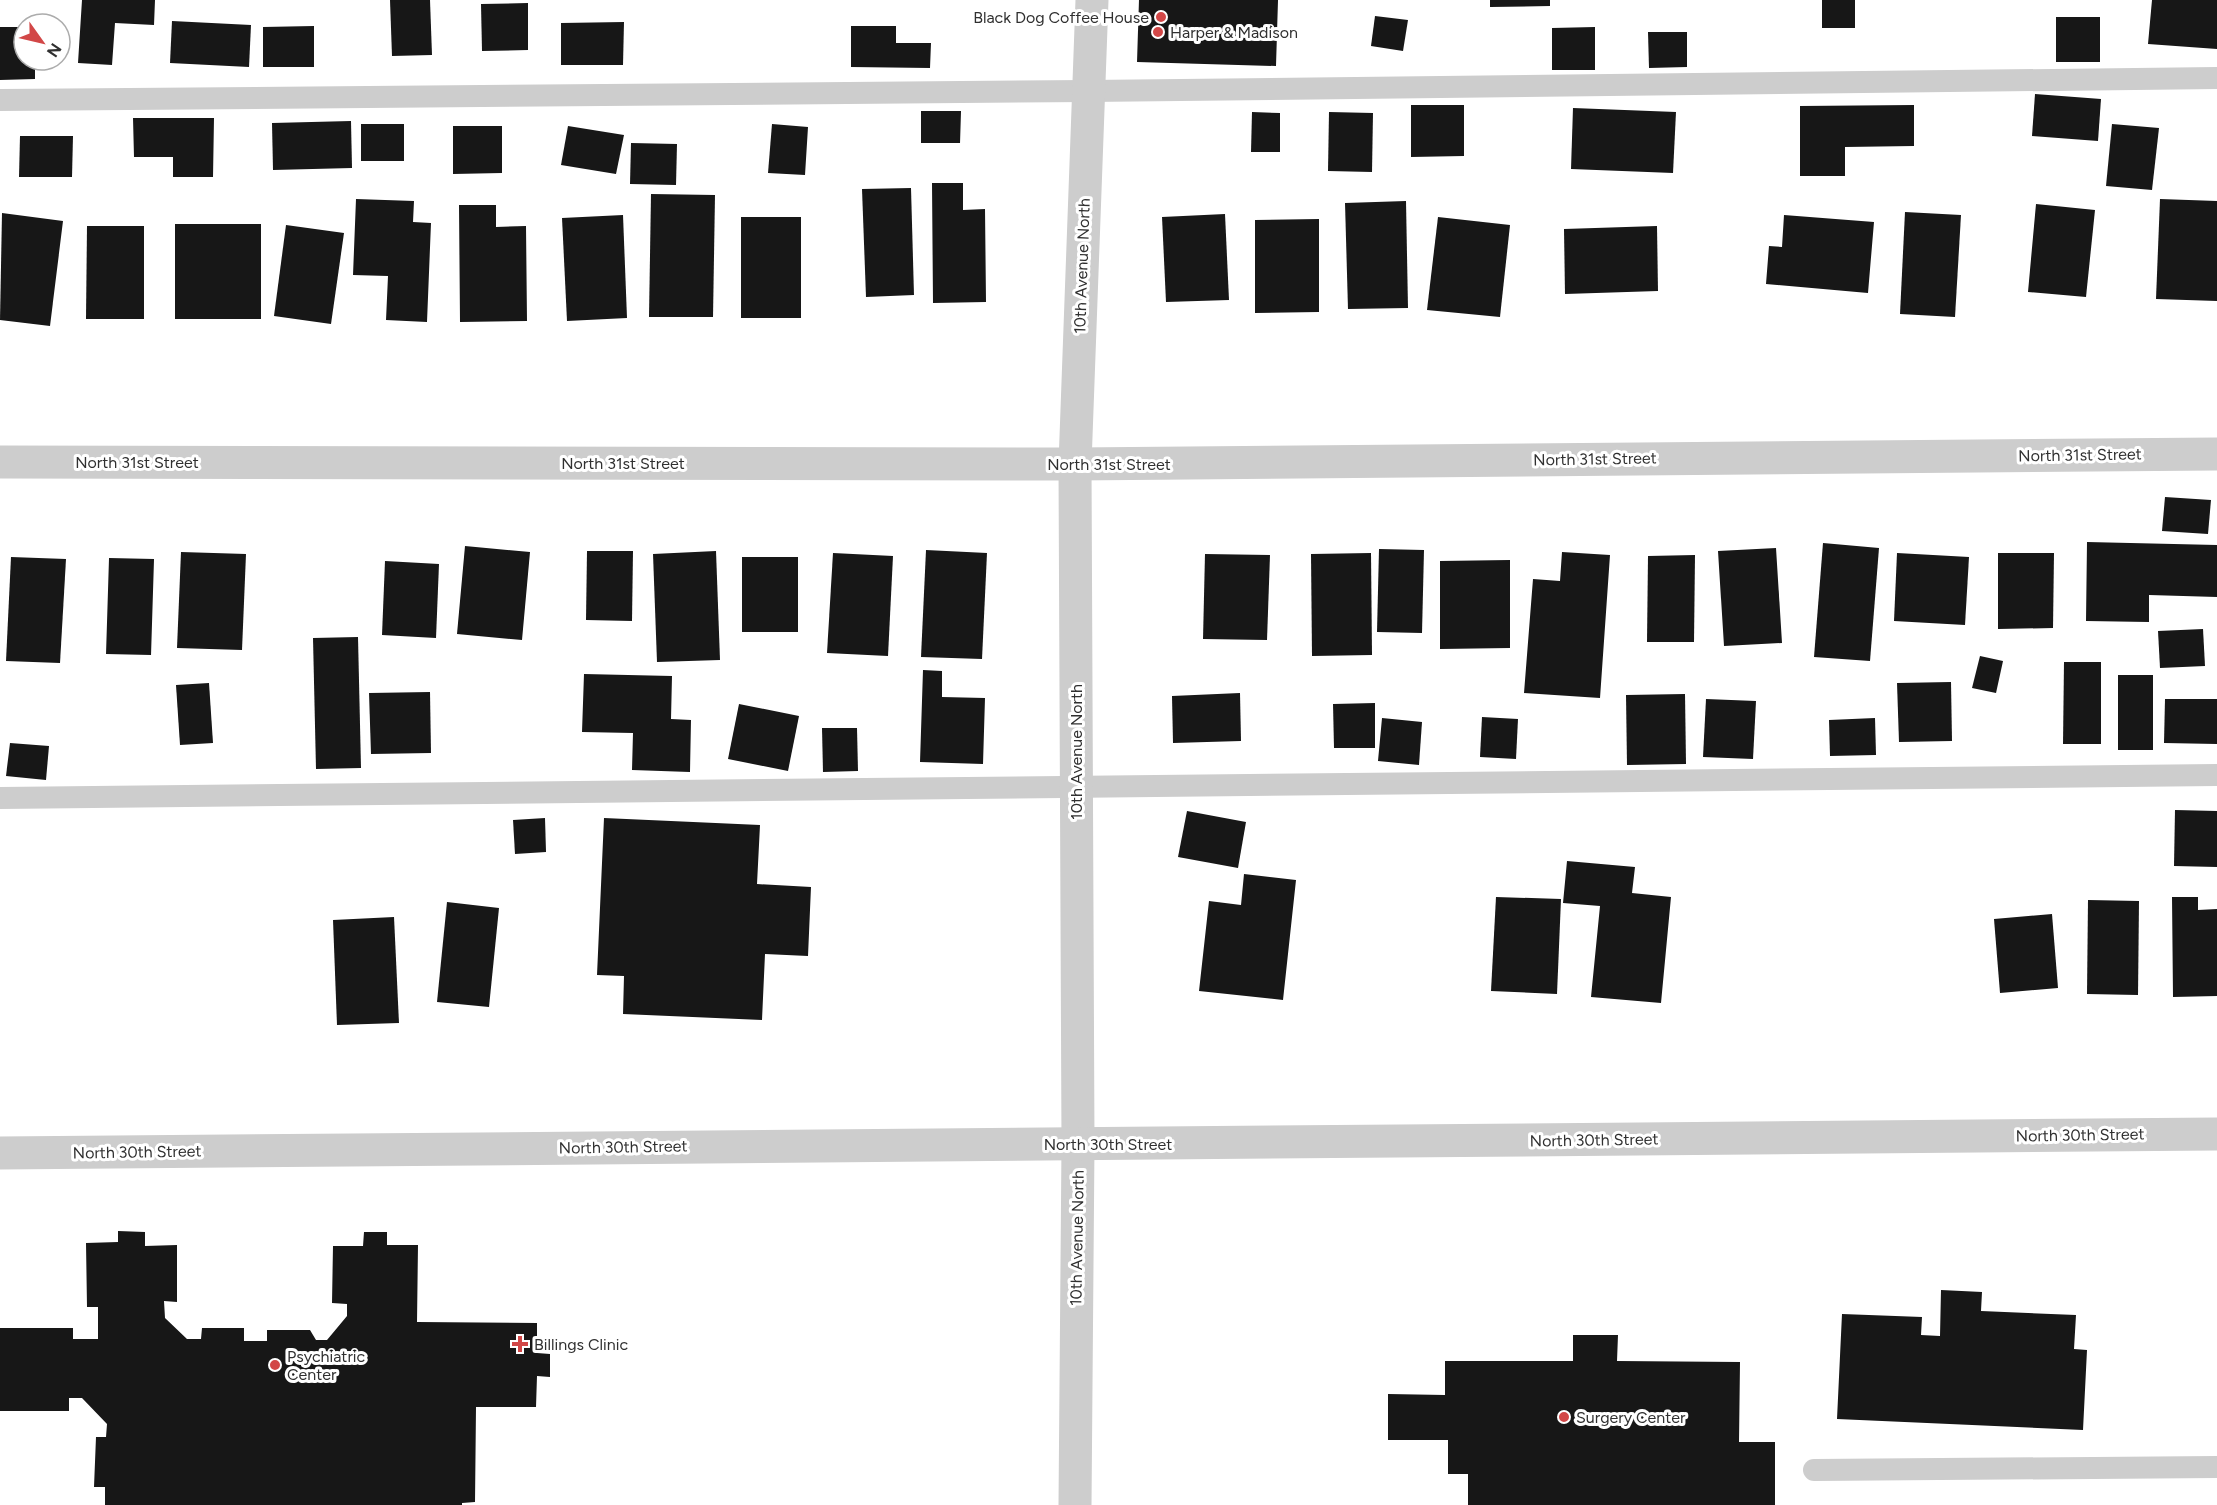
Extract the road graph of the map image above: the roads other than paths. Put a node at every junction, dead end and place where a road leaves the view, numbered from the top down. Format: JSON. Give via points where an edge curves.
{"nodes":[{"id":1,"x":1092,"y":0,"type":"edge"},
{"id":2,"x":2217,"y":78,"type":"edge"},
{"id":3,"x":1089,"y":91,"type":"junction"},
{"id":4,"x":0,"y":100,"type":"edge"},
{"id":5,"x":2217,"y":453,"type":"edge"},
{"id":6,"x":0,"y":462,"type":"edge"},
{"id":7,"x":1075,"y":464,"type":"junction"},
{"id":8,"x":2217,"y":775,"type":"edge"},
{"id":9,"x":1077,"y":787,"type":"junction"},
{"id":10,"x":0,"y":798,"type":"edge"},
{"id":11,"x":2217,"y":1134,"type":"edge"},
{"id":12,"x":1078,"y":1144,"type":"junction"},
{"id":13,"x":0,"y":1154,"type":"edge"},
{"id":14,"x":2217,"y":1467,"type":"edge"},
{"id":15,"x":1814,"y":1470,"type":"dead end"},
{"id":16,"x":1075,"y":1505,"type":"edge"}],
"edges":[{"from":1,"to":3,"type":"street","name":"10th Avenue North"},
{"from":2,"to":3,"type":"lane"},
{"from":3,"to":4,"type":"lane"},
{"from":3,"to":7,"type":"street","name":"10th Avenue North"},
{"from":5,"to":7,"type":"street","name":"North 31st Street"},
{"from":6,"to":7,"type":"street","name":"North 31st Street"},
{"from":7,"to":9,"type":"street","name":"10th Avenue North"},
{"from":8,"to":9,"type":"lane"},
{"from":9,"to":10,"type":"lane"},
{"from":9,"to":12,"type":"street","name":"10th Avenue North"},
{"from":11,"to":12,"type":"street","name":"North 30th Street"},
{"from":12,"to":13,"type":"street","name":"North 30th Street"},
{"from":12,"to":16,"type":"street","name":"10th Avenue North"},
{"from":14,"to":15,"type":"lane"}]}
